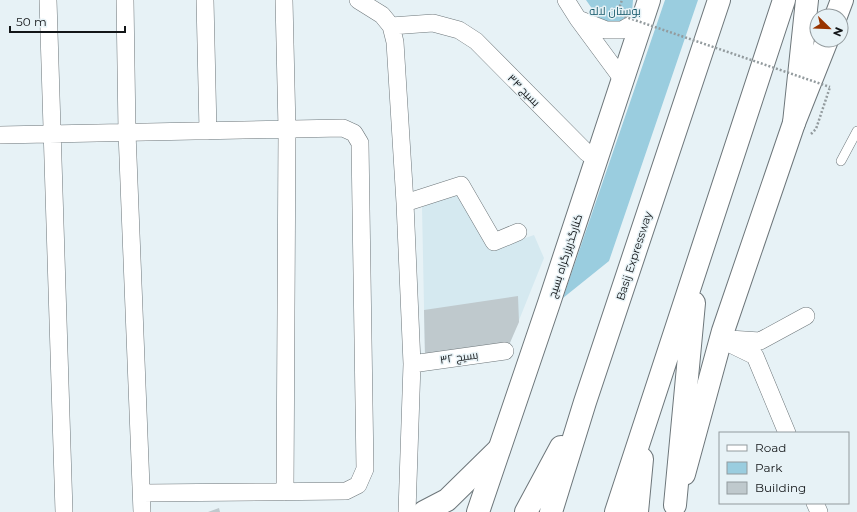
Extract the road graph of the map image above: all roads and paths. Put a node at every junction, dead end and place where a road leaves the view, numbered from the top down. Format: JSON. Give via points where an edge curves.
{"nodes":[{"id":1,"x":48,"y":0,"type":"edge"},
{"id":2,"x":126,"y":0,"type":"edge"},
{"id":3,"x":205,"y":0,"type":"edge"},
{"id":4,"x":284,"y":0,"type":"edge"},
{"id":5,"x":358,"y":0,"type":"edge"},
{"id":6,"x":566,"y":0,"type":"edge"},
{"id":7,"x":622,"y":0,"type":"edge"},
{"id":8,"x":719,"y":0,"type":"edge"},
{"id":9,"x":784,"y":0,"type":"edge"},
{"id":10,"x":807,"y":0,"type":"edge"},
{"id":11,"x":647,"y":4,"type":"edge"},
{"id":12,"x":578,"y":19,"type":"junction"},
{"id":13,"x":391,"y":26,"type":"junction"},
{"id":14,"x":824,"y":48,"type":"edge"},
{"id":15,"x":623,"y":80,"type":"junction"},
{"id":16,"x":794,"y":124,"type":"junction"},
{"id":17,"x":288,"y":129,"type":"junction"},
{"id":18,"x":816,"y":129,"type":"dead end"},
{"id":19,"x":208,"y":131,"type":"junction"},
{"id":20,"x":857,"y":131,"type":"edge"},
{"id":21,"x":127,"y":132,"type":"junction"},
{"id":22,"x":52,"y":134,"type":"junction"},
{"id":23,"x":0,"y":135,"type":"edge"},
{"id":24,"x":587,"y":153,"type":"dead end"},
{"id":25,"x":841,"y":161,"type":"dead end"},
{"id":26,"x":405,"y":203,"type":"junction"},
{"id":27,"x":518,"y":232,"type":"dead end"},
{"id":28,"x":698,"y":264,"type":"junction"},
{"id":29,"x":806,"y":316,"type":"dead end"},
{"id":30,"x":720,"y":339,"type":"junction"},
{"id":31,"x":505,"y":351,"type":"dead end"},
{"id":32,"x":412,"y":364,"type":"junction"},
{"id":33,"x":585,"y":402,"type":"junction"},
{"id":34,"x":646,"y":421,"type":"junction"},
{"id":35,"x":786,"y":432,"type":"edge"},
{"id":36,"x":499,"y":449,"type":"junction"},
{"id":37,"x":285,"y":492,"type":"junction"},
{"id":38,"x":142,"y":493,"type":"junction"},
{"id":39,"x":674,"y":509,"type":"edge"},
{"id":40,"x":64,"y":512,"type":"edge"},
{"id":41,"x":142,"y":512,"type":"edge"},
{"id":42,"x":407,"y":512,"type":"edge"},
{"id":43,"x":424,"y":512,"type":"edge"},
{"id":44,"x":478,"y":512,"type":"edge"},
{"id":45,"x":526,"y":512,"type":"edge"},
{"id":46,"x":551,"y":512,"type":"edge"},
{"id":47,"x":616,"y":512,"type":"edge"},
{"id":48,"x":637,"y":512,"type":"edge"}],
"edges":[{"from":1,"to":22,"type":"street"},
{"from":2,"to":21,"type":"street"},
{"from":3,"to":19,"type":"street"},
{"from":4,"to":17,"type":"street"},
{"from":5,"to":13,"type":"street","via":[[382,15]]},
{"from":6,"to":12,"type":"street"},
{"from":7,"to":18,"type":"path","bridge":true,"via":[[617,14],[830,87]]},
{"from":8,"to":33,"type":"main road","name":"Basij Expressway"},
{"from":9,"to":28,"type":"main road"},
{"from":10,"to":16,"type":"main road"},
{"from":11,"to":12,"type":"street","via":[[622,30],[606,30]]},
{"from":11,"to":15,"type":"main road","name":"کنارگذربزرگراه بسیج"},
{"from":12,"to":15,"type":"street"},
{"from":13,"to":24,"type":"street","name":"بسیج ۳۴","via":[[433,23],[459,30],[476,41]]},
{"from":13,"to":26,"type":"street","via":[[395,42]]},
{"from":14,"to":16,"type":"main road"},
{"from":15,"to":36,"type":"main road","name":"کنارگذربزرگراه بسیج"},
{"from":16,"to":30,"type":"main road"},
{"from":17,"to":19,"type":"street"},
{"from":17,"to":37,"type":"street"},
{"from":17,"to":37,"type":"street","via":[[343,128],[354,133],[360,143],[365,469],[358,485],[346,491]]},
{"from":19,"to":21,"type":"street"},
{"from":20,"to":25,"type":"lane"},
{"from":21,"to":22,"type":"street"},
{"from":21,"to":38,"type":"street"},
{"from":22,"to":23,"type":"street"},
{"from":22,"to":40,"type":"street"},
{"from":26,"to":27,"type":"street","via":[[461,185],[494,242]]},
{"from":26,"to":32,"type":"street"},
{"from":28,"to":34,"type":"main road"},
{"from":28,"to":39,"type":"main road"},
{"from":29,"to":30,"type":"street","via":[[760,341]]},
{"from":30,"to":35,"type":"street","via":[[755,356]]},
{"from":30,"to":39,"type":"main road"},
{"from":31,"to":32,"type":"street","name":"بسیج ۳۲"},
{"from":32,"to":42,"type":"street"},
{"from":33,"to":45,"type":"main road"},
{"from":33,"to":46,"type":"main road","name":"Basij Expressway"},
{"from":34,"to":47,"type":"main road"},
{"from":34,"to":48,"type":"main road"},
{"from":36,"to":43,"type":"main road","via":[[447,500]]},
{"from":36,"to":44,"type":"main road","name":"کنارگذربزرگراه بسیج"},
{"from":37,"to":38,"type":"street"},
{"from":38,"to":41,"type":"street"}]}
